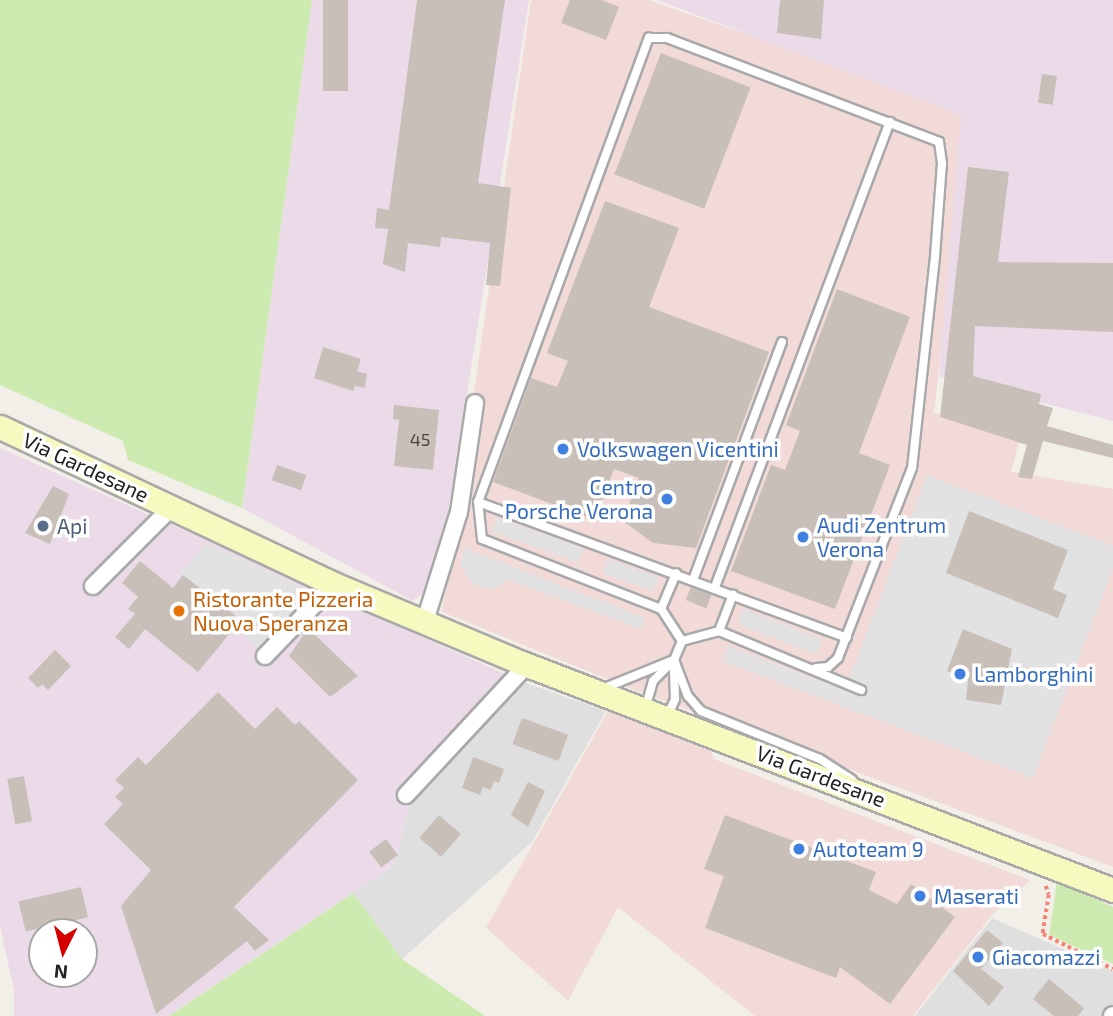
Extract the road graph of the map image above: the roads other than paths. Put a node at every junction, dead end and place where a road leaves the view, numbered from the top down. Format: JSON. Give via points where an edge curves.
{"nodes":[{"id":1,"x":890,"y":122,"type":"junction"},
{"id":2,"x":782,"y":342,"type":"dead end"},
{"id":3,"x":475,"y":403,"type":"dead end"},
{"id":4,"x":0,"y":427,"type":"edge"},
{"id":5,"x":478,"y":502,"type":"junction"},
{"id":6,"x":172,"y":507,"type":"junction"},
{"id":7,"x":676,"y":573,"type":"junction"},
{"id":8,"x":693,"y":580,"type":"junction"},
{"id":9,"x":334,"y":584,"type":"junction"},
{"id":10,"x":93,"y":586,"type":"dead end"},
{"id":11,"x":715,"y":587,"type":"junction"},
{"id":12,"x":733,"y":595,"type":"junction"},
{"id":13,"x":662,"y":609,"type":"junction"},
{"id":14,"x":425,"y":621,"type":"junction"},
{"id":15,"x":719,"y":631,"type":"junction"},
{"id":16,"x":847,"y":638,"type":"junction"},
{"id":17,"x":682,"y":641,"type":"junction"},
{"id":18,"x":265,"y":656,"type":"dead end"},
{"id":19,"x":674,"y":660,"type":"junction"},
{"id":20,"x":527,"y":665,"type":"junction"},
{"id":21,"x":816,"y":668,"type":"junction"},
{"id":22,"x":597,"y":690,"type":"junction"},
{"id":23,"x":860,"y":690,"type":"dead end"},
{"id":24,"x":645,"y":709,"type":"junction"},
{"id":25,"x":667,"y":717,"type":"junction"},
{"id":26,"x":406,"y":795,"type":"dead end"},
{"id":27,"x":884,"y":801,"type":"junction"},
{"id":28,"x":1113,"y":890,"type":"edge"}],
"edges":[{"from":1,"to":5,"type":"lane","via":[[667,38],[649,38]]},
{"from":1,"to":11,"type":"lane"},
{"from":1,"to":16,"type":"lane","via":[[939,142],[942,163],[936,244],[912,468]]},
{"from":2,"to":8,"type":"lane"},
{"from":3,"to":14,"type":"street","via":[[459,512]]},
{"from":4,"to":6,"type":"main road","name":"Via Gardesane"},
{"from":5,"to":7,"type":"lane"},
{"from":5,"to":13,"type":"lane","via":[[482,539],[492,545]]},
{"from":6,"to":9,"type":"main road","name":"Via Gardesane"},
{"from":6,"to":10,"type":"street","name":"Via Gardesane"},
{"from":7,"to":8,"type":"lane"},
{"from":7,"to":13,"type":"lane"},
{"from":8,"to":11,"type":"lane"},
{"from":9,"to":14,"type":"main road","name":"Via Gardesane"},
{"from":9,"to":18,"type":"street"},
{"from":11,"to":12,"type":"lane"},
{"from":12,"to":15,"type":"lane"},
{"from":12,"to":16,"type":"lane"},
{"from":13,"to":17,"type":"lane"},
{"from":14,"to":20,"type":"main road","name":"Via Gardesane"},
{"from":15,"to":17,"type":"lane"},
{"from":15,"to":21,"type":"lane"},
{"from":16,"to":21,"type":"lane","via":[[838,658],[828,667]]},
{"from":17,"to":19,"type":"lane"},
{"from":19,"to":22,"type":"lane"},
{"from":19,"to":24,"type":"lane","via":[[653,681]]},
{"from":19,"to":25,"type":"lane","via":[[675,699]]},
{"from":19,"to":27,"type":"lane","via":[[688,696],[701,711],[820,759]]},
{"from":20,"to":22,"type":"main road","name":"Via Gardesane"},
{"from":20,"to":26,"type":"street"},
{"from":21,"to":23,"type":"lane"},
{"from":22,"to":24,"type":"main road","name":"Via Gardesane"},
{"from":24,"to":25,"type":"main road","name":"Via Gardesane"},
{"from":25,"to":27,"type":"main road","name":"Via Gardesane"},
{"from":27,"to":28,"type":"main road","name":"Via Gardesane"}]}
